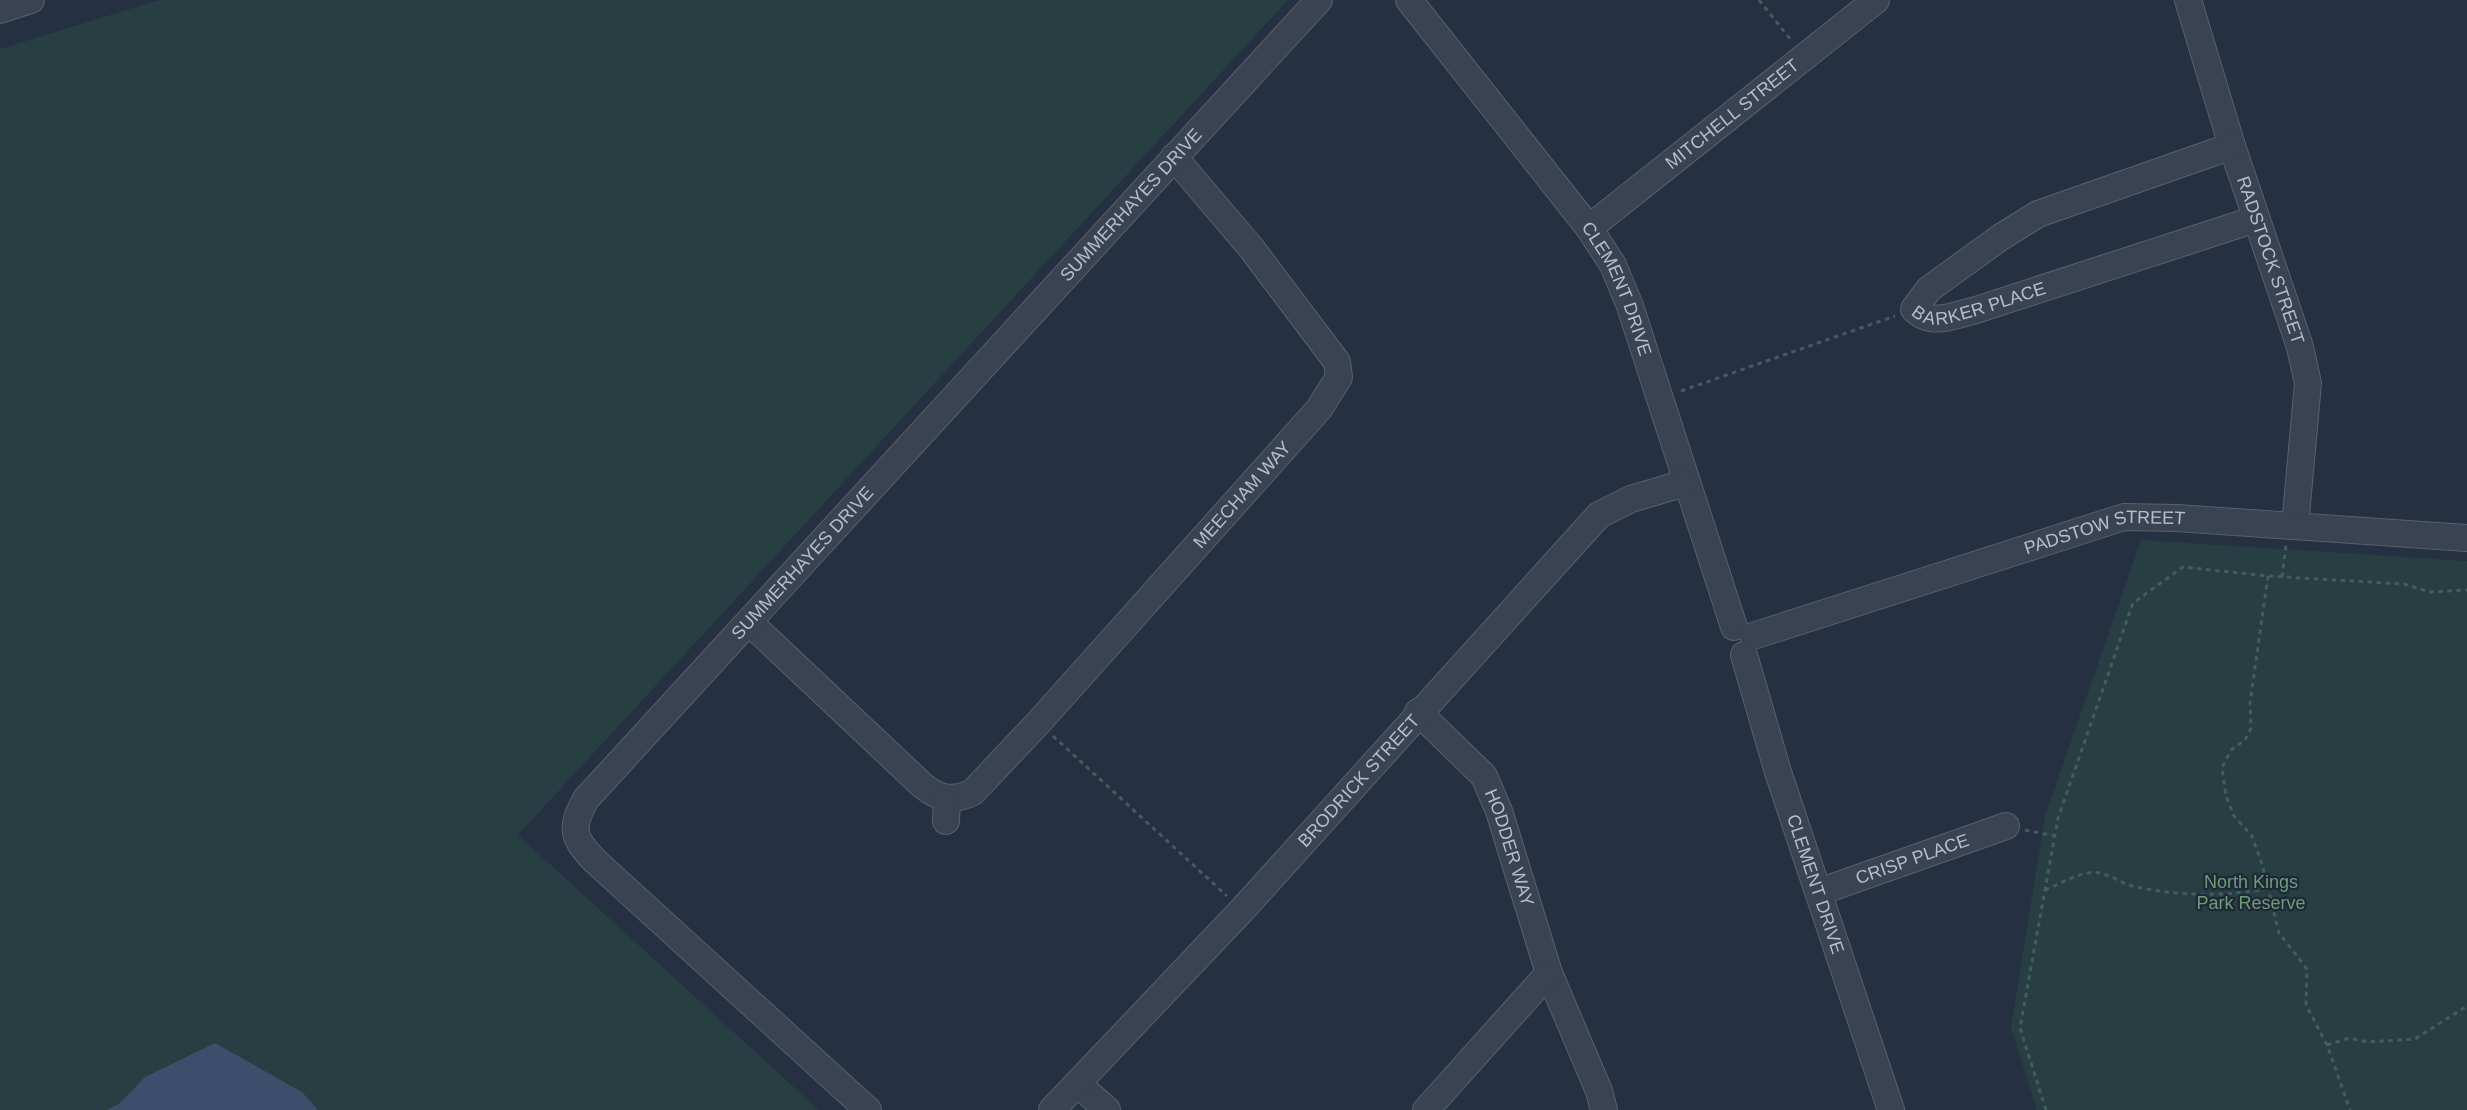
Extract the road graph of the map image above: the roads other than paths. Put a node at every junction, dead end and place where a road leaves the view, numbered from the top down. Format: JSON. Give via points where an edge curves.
{"nodes":[{"id":1,"x":31,"y":0,"type":"edge"},
{"id":2,"x":1319,"y":0,"type":"edge"},
{"id":3,"x":1409,"y":0,"type":"edge"},
{"id":4,"x":1876,"y":0,"type":"edge"},
{"id":5,"x":2188,"y":0,"type":"edge"},
{"id":6,"x":0,"y":10,"type":"edge"},
{"id":7,"x":2232,"y":146,"type":"junction"},
{"id":8,"x":1174,"y":157,"type":"junction"},
{"id":9,"x":2256,"y":219,"type":"junction"},
{"id":10,"x":1589,"y":228,"type":"junction"},
{"id":11,"x":1685,"y":483,"type":"junction"},
{"id":12,"x":2291,"y":526,"type":"junction"},
{"id":13,"x":2467,"y":538,"type":"edge"},
{"id":14,"x":748,"y":622,"type":"junction"},
{"id":15,"x":1744,"y":639,"type":"junction"},
{"id":16,"x":1418,"y":712,"type":"junction"},
{"id":17,"x":2006,"y":826,"type":"road end"},
{"id":18,"x":1819,"y":891,"type":"junction"},
{"id":19,"x":1549,"y":973,"type":"junction"},
{"id":20,"x":1078,"y":1084,"type":"junction"},
{"id":21,"x":868,"y":1110,"type":"edge"},
{"id":22,"x":1052,"y":1110,"type":"edge"},
{"id":23,"x":1107,"y":1110,"type":"edge"},
{"id":24,"x":1426,"y":1110,"type":"edge"},
{"id":25,"x":1604,"y":1110,"type":"edge"},
{"id":26,"x":1891,"y":1110,"type":"edge"}],
"edges":[{"from":1,"to":6,"type":"street"},
{"from":2,"to":8,"type":"street","name":"SUMMERHAYES DRIVE"},
{"from":3,"to":10,"type":"street","name":"CLEMENT DRIVE"},
{"from":4,"to":10,"type":"street","name":"MITCHELL STREET"},
{"from":5,"to":7,"type":"street","name":"RADSTOCK STREET"},
{"from":7,"to":9,"type":"street","name":"RADSTOCK STREET"},
{"from":7,"to":9,"type":"street","name":"BARKER PLACE","via":[[2038,214],[1929,289],[1914,309],[1922,317],[1935,320],[1976,310]]},
{"from":8,"to":14,"type":"street","name":"SUMMERHAYES DRIVE"},
{"from":8,"to":14,"type":"street","name":"MEECHAM WAY","via":[[1337,362],[1340,377],[1319,409],[1039,722],[973,792],[946,810]]},
{"from":9,"to":12,"type":"street","name":"RADSTOCK STREET","via":[[2300,347],[2308,383]]},
{"from":10,"to":11,"type":"street","name":"CLEMENT DRIVE","via":[[1613,265],[1630,306]]},
{"from":11,"to":15,"type":"street","name":"CLEMENT DRIVE"},
{"from":11,"to":16,"type":"street","name":"BRODRICK STREET","via":[[1631,499],[1599,515]]},
{"from":12,"to":13,"type":"street","name":"PADSTOW STREET"},
{"from":12,"to":15,"type":"street","name":"PADSTOW STREET","via":[[2124,517]]},
{"from":14,"to":21,"type":"street","name":"SUMMERHAYES DRIVE","via":[[586,799],[576,818],[575,832],[579,844],[595,861]]},
{"from":15,"to":18,"type":"street","name":"CLEMENT DRIVE","via":[[1778,772]]},
{"from":16,"to":19,"type":"street","name":"HODDER WAY","via":[[1484,776]]},
{"from":16,"to":20,"type":"street","name":"BRODRICK STREET","via":[[1242,910]]},
{"from":17,"to":18,"type":"street","name":"CRISP PLACE"},
{"from":18,"to":26,"type":"street","name":"CLEMENT DRIVE"},
{"from":19,"to":24,"type":"street"},
{"from":19,"to":25,"type":"street","name":"HODDER WAY"},
{"from":20,"to":22,"type":"street","name":"BRODRICK STREET"},
{"from":20,"to":23,"type":"street"}]}
